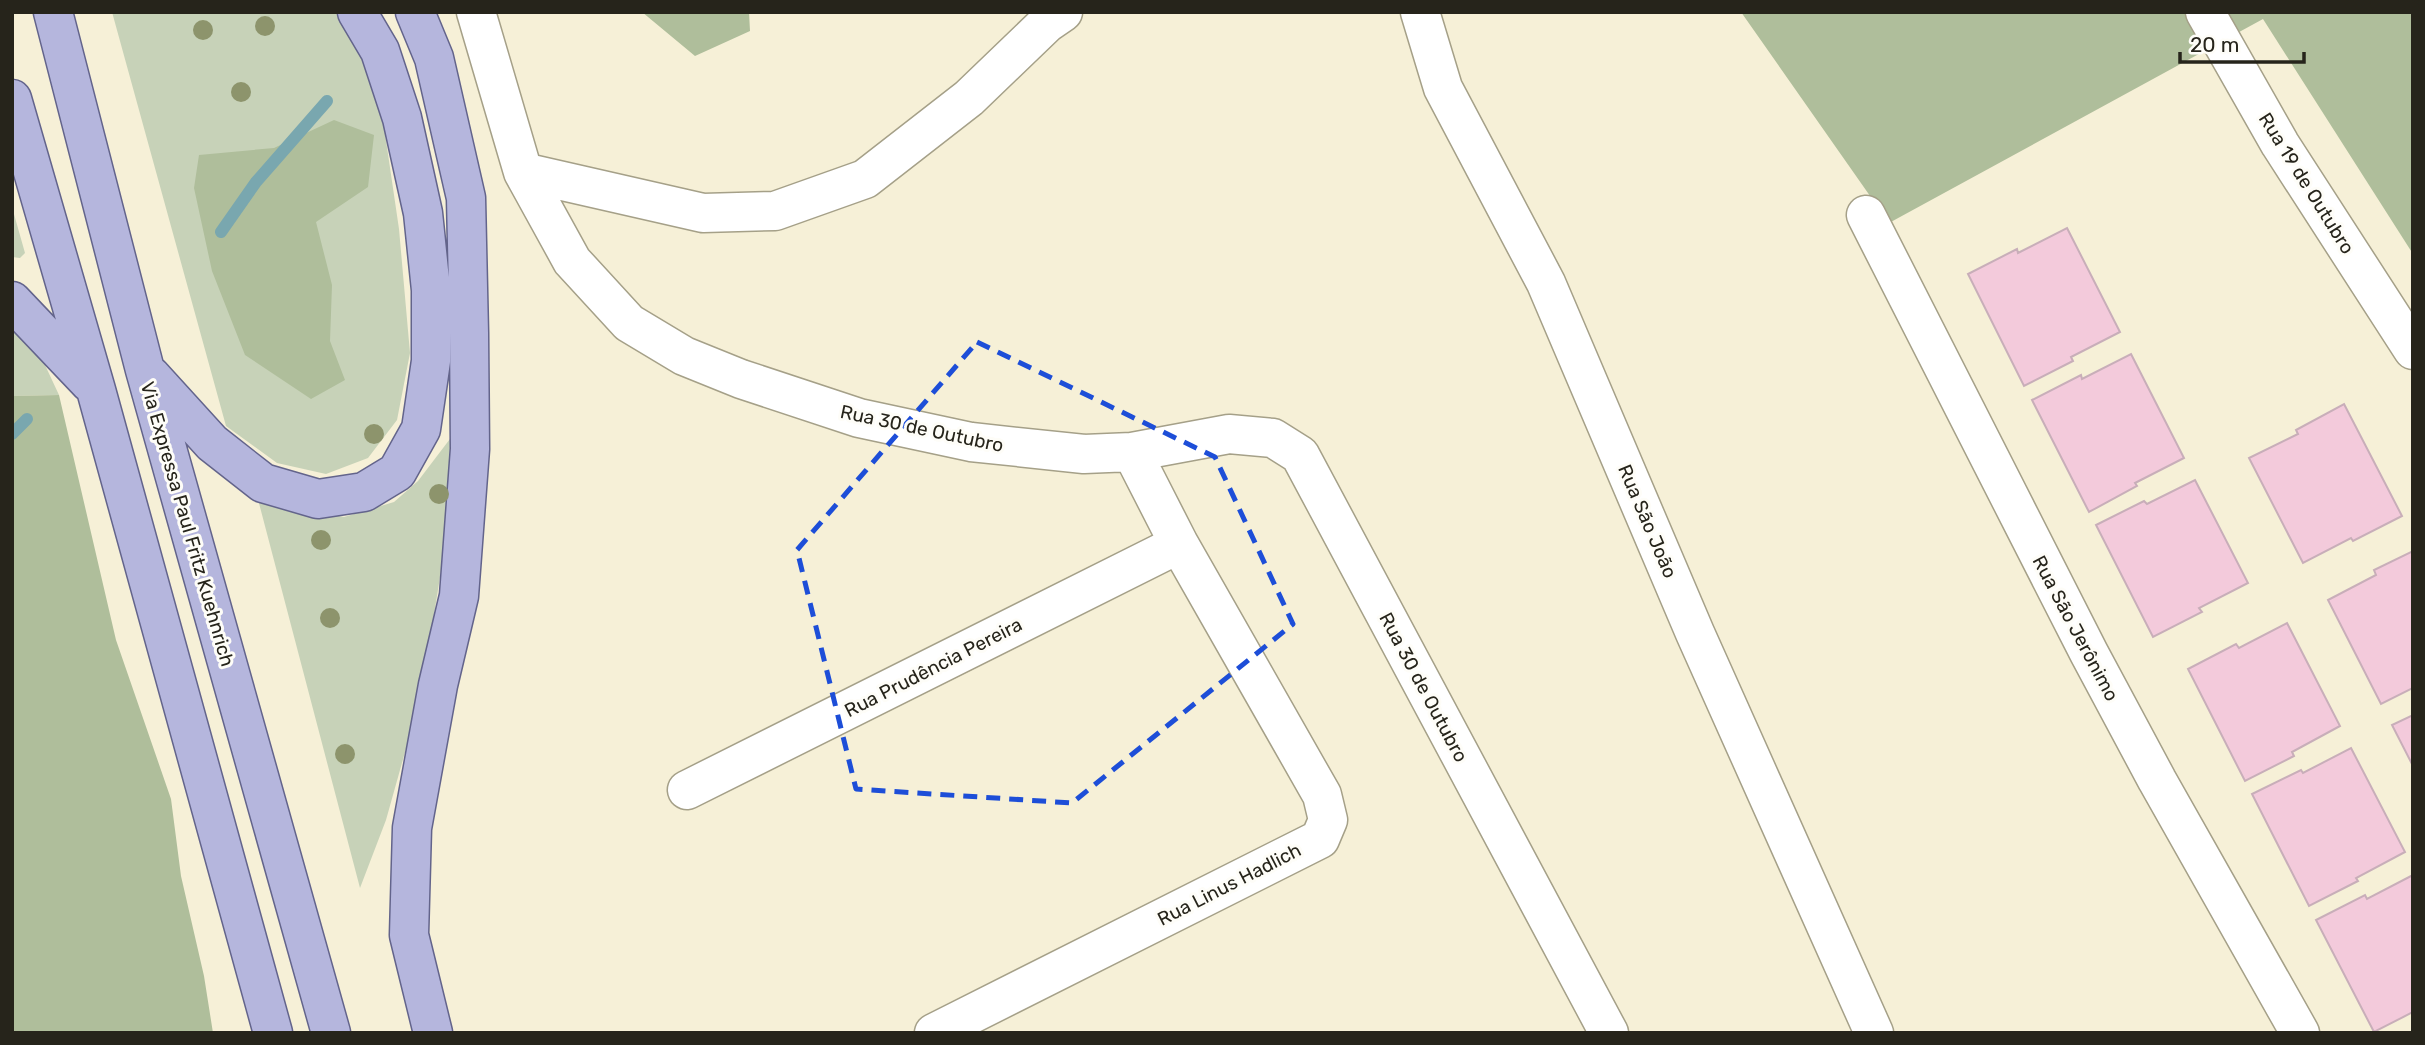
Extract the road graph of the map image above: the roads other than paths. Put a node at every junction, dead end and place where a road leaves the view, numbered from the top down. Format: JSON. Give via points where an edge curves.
{"nodes":[{"id":1,"x":357,"y":12,"type":"edge"},
{"id":2,"x":415,"y":12,"type":"edge"},
{"id":3,"x":476,"y":12,"type":"edge"},
{"id":4,"x":1063,"y":12,"type":"edge"},
{"id":5,"x":1420,"y":12,"type":"edge"},
{"id":6,"x":2205,"y":12,"type":"edge"},
{"id":7,"x":56,"y":23,"type":"edge"},
{"id":8,"x":12,"y":99,"type":"edge"},
{"id":9,"x":523,"y":172,"type":"junction"},
{"id":10,"x":1866,"y":215,"type":"dead end"},
{"id":11,"x":12,"y":301,"type":"edge"},
{"id":12,"x":2413,"y":350,"type":"edge"},
{"id":13,"x":145,"y":369,"type":"junction"},
{"id":14,"x":96,"y":390,"type":"junction"},
{"id":15,"x":1132,"y":452,"type":"junction"},
{"id":16,"x":1179,"y":544,"type":"junction"},
{"id":17,"x":687,"y":790,"type":"dead end"},
{"id":18,"x":272,"y":1031,"type":"edge"},
{"id":19,"x":331,"y":1033,"type":"edge"},
{"id":20,"x":433,"y":1033,"type":"edge"},
{"id":21,"x":934,"y":1033,"type":"edge"},
{"id":22,"x":1609,"y":1033,"type":"edge"},
{"id":23,"x":1874,"y":1033,"type":"edge"},
{"id":24,"x":2300,"y":1033,"type":"edge"}],
"edges":[{"from":1,"to":13,"type":"main road","via":[[380,51],[402,118],[423,213],[431,290],[431,361],[421,429],[397,472],[364,492],[318,499],[262,483],[212,443]]},
{"from":2,"to":20,"type":"main road","via":[[434,58],[466,198],[470,449],[459,596],[412,828],[409,935]]},
{"from":3,"to":9,"type":"street","name":"Rua 30 de Outubro"},
{"from":4,"to":9,"type":"street","via":[[969,98],[865,179],[775,211],[703,214]]},
{"from":5,"to":23,"type":"street","name":"Rua São João","via":[[1443,88],[1546,283],[1695,633]]},
{"from":6,"to":12,"type":"street","name":"Rua 19 de Outubro","via":[[2280,144]]},
{"from":7,"to":13,"type":"main road","name":"Via Expressa Paul Fritz Kuehnrich"},
{"from":8,"to":14,"type":"main road"},
{"from":9,"to":15,"type":"street","name":"Rua 30 de Outubro","via":[[572,261],[629,323],[684,356],[859,418],[958,440],[1084,454]]},
{"from":10,"to":24,"type":"street","name":"Rua São Jerônimo","via":[[2101,676]]},
{"from":11,"to":14,"type":"main road"},
{"from":13,"to":19,"type":"main road","name":"Via Expressa Paul Fritz Kuehnrich"},
{"from":14,"to":18,"type":"main road"},
{"from":15,"to":16,"type":"street","name":"Rua Linus Hadlich"},
{"from":15,"to":22,"type":"street","name":"Rua 30 de Outubro","via":[[1229,434],[1273,438],[1300,455]]},
{"from":16,"to":17,"type":"street","name":"Rua Prudência Pereira"},
{"from":16,"to":21,"type":"street","name":"Rua Linus Hadlich","via":[[1322,795],[1328,820],[1320,839]]}]}
